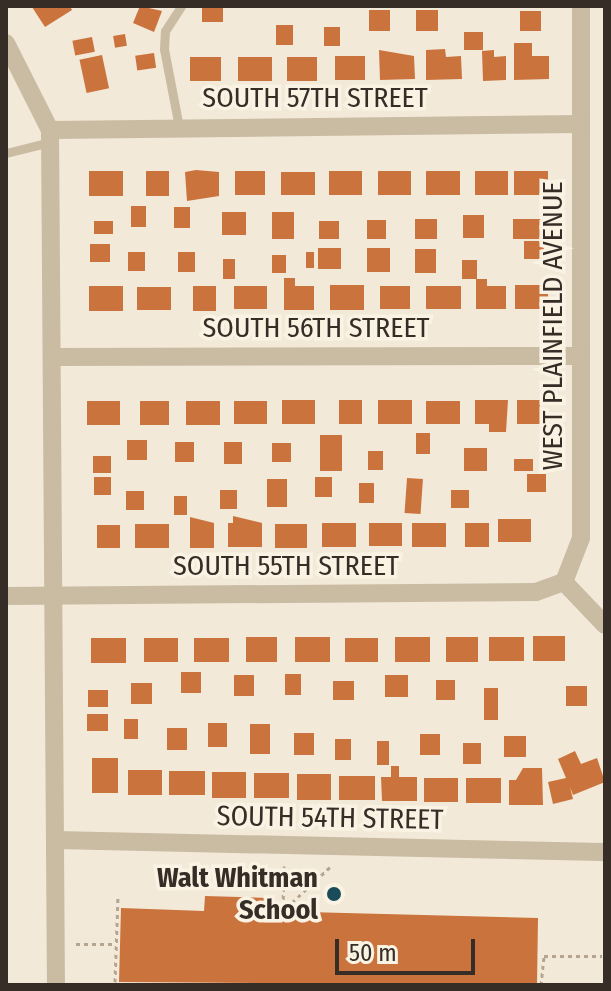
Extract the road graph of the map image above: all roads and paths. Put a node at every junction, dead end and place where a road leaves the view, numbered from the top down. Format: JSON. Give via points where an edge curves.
{"nodes":[{"id":1,"x":181,"y":6,"type":"edge"},
{"id":2,"x":581,"y":6,"type":"edge"},
{"id":3,"x":6,"y":43,"type":"edge"},
{"id":4,"x":581,"y":124,"type":"junction"},
{"id":5,"x":179,"y":127,"type":"junction"},
{"id":6,"x":50,"y":136,"type":"junction"},
{"id":7,"x":6,"y":153,"type":"edge"},
{"id":8,"x":581,"y":356,"type":"junction"},
{"id":9,"x":52,"y":357,"type":"junction"},
{"id":10,"x":564,"y":582,"type":"junction"},
{"id":11,"x":6,"y":596,"type":"edge"},
{"id":12,"x":54,"y":596,"type":"junction"},
{"id":13,"x":605,"y":625,"type":"edge"},
{"id":14,"x":56,"y":840,"type":"junction"},
{"id":15,"x":604,"y":856,"type":"edge"},
{"id":16,"x":284,"y":866,"type":"dead end"},
{"id":17,"x":330,"y":867,"type":"dead end"},
{"id":18,"x":118,"y":896,"type":"dead end"},
{"id":19,"x":268,"y":907,"type":"dead end"},
{"id":20,"x":283,"y":907,"type":"junction"},
{"id":21,"x":76,"y":944,"type":"dead end"},
{"id":22,"x":116,"y":944,"type":"junction"},
{"id":23,"x":602,"y":956,"type":"dead end"},
{"id":24,"x":115,"y":982,"type":"dead end"},
{"id":25,"x":56,"y":985,"type":"edge"},
{"id":26,"x":541,"y":985,"type":"edge"}],
"edges":[{"from":1,"to":5,"type":"lane","via":[[165,31],[164,49]]},
{"from":2,"to":4,"type":"street","name":"WEST PLAINFIELD AVENUE"},
{"from":3,"to":6,"type":"street"},
{"from":4,"to":5,"type":"street","name":"SOUTH 57TH STREET"},
{"from":4,"to":8,"type":"street","name":"WEST PLAINFIELD AVENUE"},
{"from":5,"to":6,"type":"street","name":"SOUTH 57TH STREET"},
{"from":6,"to":7,"type":"lane"},
{"from":6,"to":9,"type":"street"},
{"from":8,"to":9,"type":"street","name":"SOUTH 56TH STREET"},
{"from":8,"to":10,"type":"street","name":"WEST PLAINFIELD AVENUE","via":[[581,538]]},
{"from":9,"to":12,"type":"street"},
{"from":10,"to":12,"type":"street","name":"SOUTH 55TH STREET","via":[[536,592]]},
{"from":10,"to":13,"type":"street"},
{"from":11,"to":12,"type":"street","name":"SOUTH 55TH STREET"},
{"from":12,"to":14,"type":"street"},
{"from":14,"to":15,"type":"street","name":"SOUTH 54TH STREET"},
{"from":14,"to":25,"type":"street"},
{"from":16,"to":20,"type":"path"},
{"from":17,"to":20,"type":"path"},
{"from":18,"to":22,"type":"path"},
{"from":19,"to":20,"type":"path"},
{"from":21,"to":22,"type":"path"},
{"from":22,"to":24,"type":"path"},
{"from":23,"to":26,"type":"path","via":[[544,956]]}]}
